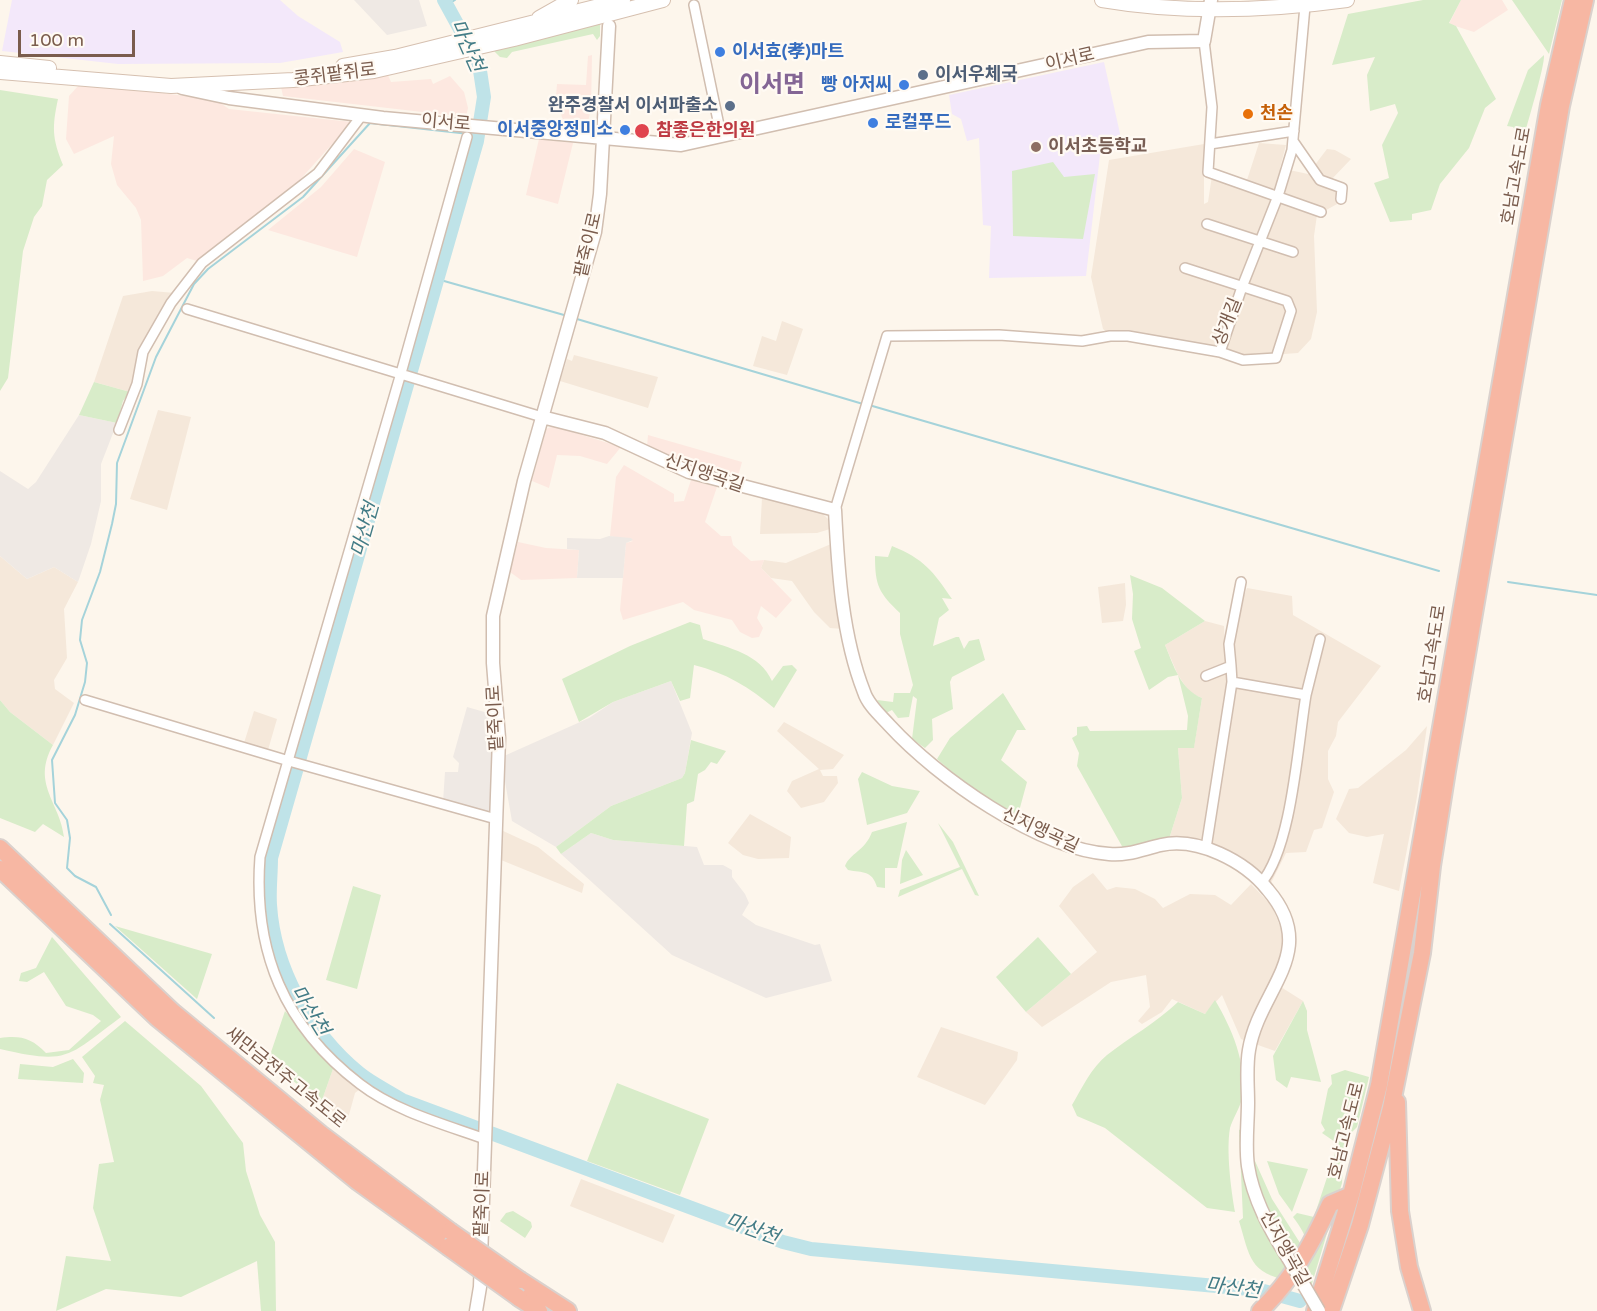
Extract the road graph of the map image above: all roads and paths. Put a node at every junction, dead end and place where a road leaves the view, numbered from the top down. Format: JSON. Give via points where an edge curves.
{"nodes":[{"id":1,"x":571,"y":0,"type":"edge"},
{"id":2,"x":623,"y":0,"type":"edge"},
{"id":3,"x":663,"y":0,"type":"edge"},
{"id":4,"x":1102,"y":0,"type":"edge"},
{"id":5,"x":1347,"y":0,"type":"edge"},
{"id":6,"x":1573,"y":0,"type":"edge"},
{"id":7,"x":1585,"y":0,"type":"edge"},
{"id":8,"x":1207,"y":3,"type":"edge"},
{"id":9,"x":694,"y":5,"type":"dead end"},
{"id":10,"x":1305,"y":6,"type":"junction"},
{"id":11,"x":532,"y":24,"type":"junction"},
{"id":12,"x":609,"y":26,"type":"dead end"},
{"id":13,"x":488,"y":40,"type":"junction"},
{"id":14,"x":1204,"y":41,"type":"junction"},
{"id":15,"x":451,"y":49,"type":"junction"},
{"id":16,"x":0,"y":63,"type":"edge"},
{"id":17,"x":0,"y":72,"type":"edge"},
{"id":18,"x":171,"y":86,"type":"junction"},
{"id":19,"x":362,"y":115,"type":"junction"},
{"id":20,"x":470,"y":131,"type":"junction"},
{"id":21,"x":721,"y":135,"type":"junction"},
{"id":22,"x":1293,"y":136,"type":"junction"},
{"id":23,"x":602,"y":139,"type":"junction"},
{"id":24,"x":1210,"y":144,"type":"junction"},
{"id":25,"x":1278,"y":196,"type":"junction"},
{"id":26,"x":1341,"y":199,"type":"dead end"},
{"id":27,"x":1321,"y":212,"type":"dead end"},
{"id":28,"x":1207,"y":224,"type":"dead end"},
{"id":29,"x":1261,"y":242,"type":"junction"},
{"id":30,"x":1293,"y":252,"type":"dead end"},
{"id":31,"x":1185,"y":268,"type":"dead end"},
{"id":32,"x":1242,"y":287,"type":"junction"},
{"id":33,"x":187,"y":309,"type":"dead end"},
{"id":34,"x":886,"y":336,"type":"joint"},
{"id":35,"x":1220,"y":352,"type":"junction"},
{"id":36,"x":404,"y":374,"type":"junction"},
{"id":37,"x":542,"y":417,"type":"junction"},
{"id":38,"x":119,"y":430,"type":"dead end"},
{"id":39,"x":835,"y":510,"type":"junction"},
{"id":40,"x":1241,"y":582,"type":"dead end"},
{"id":41,"x":1320,"y":639,"type":"dead end"},
{"id":42,"x":1231,"y":666,"type":"junction"},
{"id":43,"x":1206,"y":676,"type":"dead end"},
{"id":44,"x":1232,"y":682,"type":"junction"},
{"id":45,"x":1306,"y":694,"type":"junction"},
{"id":46,"x":85,"y":700,"type":"dead end"},
{"id":47,"x":291,"y":762,"type":"junction"},
{"id":48,"x":496,"y":819,"type":"junction"},
{"id":49,"x":0,"y":848,"type":"edge"},
{"id":50,"x":1206,"y":848,"type":"junction"},
{"id":51,"x":0,"y":869,"type":"edge"},
{"id":52,"x":1261,"y":883,"type":"junction"},
{"id":53,"x":1396,"y":1083,"type":"junction"},
{"id":54,"x":485,"y":1138,"type":"junction"},
{"id":55,"x":1351,"y":1196,"type":"junction"},
{"id":56,"x":1352,"y":1222,"type":"junction"},
{"id":57,"x":449,"y":1239,"type":"junction"},
{"id":58,"x":1295,"y":1258,"type":"junction"},
{"id":59,"x":477,"y":1311,"type":"edge"},
{"id":60,"x":539,"y":1311,"type":"edge"},
{"id":61,"x":568,"y":1311,"type":"edge"},
{"id":62,"x":1260,"y":1311,"type":"edge"},
{"id":63,"x":1317,"y":1311,"type":"edge"},
{"id":64,"x":1331,"y":1311,"type":"edge"},
{"id":65,"x":1422,"y":1311,"type":"edge"}],
"edges":[{"from":1,"to":11,"type":"main road"},
{"from":2,"to":11,"type":"main road","name":"콩쥐팥쥐로"},
{"from":3,"to":13,"type":"main road","name":"콩쥐팥쥐로"},
{"from":4,"to":8,"type":"main road","via":[[1150,7]]},
{"from":5,"to":10,"type":"main road"},
{"from":6,"to":55,"type":"highway","name":"호남고속도로","via":[[1549,105],[1480,493],[1398,987]]},
{"from":7,"to":53,"type":"highway","name":"호남고속도로","via":[[1561,106],[1432,866],[1422,953]]},
{"from":8,"to":10,"type":"main road"},
{"from":8,"to":14,"type":"street"},
{"from":9,"to":21,"type":"street"},
{"from":10,"to":22,"type":"street","name":"상개길"},
{"from":11,"to":13,"type":"main road","name":"콩쥐팥쥐로"},
{"from":12,"to":23,"type":"street","name":"팥죽이로"},
{"from":13,"to":15,"type":"main road","name":"콩쥐팥쥐로"},
{"from":14,"to":21,"type":"street","name":"이서로","via":[[1148,42]]},
{"from":14,"to":24,"type":"street","via":[[1212,107]]},
{"from":15,"to":16,"type":"main road","name":"콩쥐팥쥐로","via":[[259,75],[124,75]]},
{"from":15,"to":18,"type":"main road","name":"콩쥐팥쥐로","via":[[374,71],[293,80]]},
{"from":17,"to":18,"type":"main road","name":"콩쥐팥쥐로"},
{"from":18,"to":19,"type":"street","name":"이서로","via":[[229,98]]},
{"from":19,"to":20,"type":"street","name":"이서로"},
{"from":19,"to":38,"type":"street","via":[[318,173],[202,263],[171,303],[143,352],[137,384]]},
{"from":20,"to":23,"type":"street","name":"이서로","via":[[492,128]]},
{"from":20,"to":36,"type":"street"},
{"from":21,"to":23,"type":"street","name":"이서로","via":[[681,145]]},
{"from":22,"to":24,"type":"street"},
{"from":22,"to":25,"type":"street","name":"상개길"},
{"from":22,"to":26,"type":"street","via":[[1320,180],[1342,188]]},
{"from":23,"to":37,"type":"street","name":"팥죽이로","via":[[595,232]]},
{"from":24,"to":25,"type":"street","via":[[1208,172]]},
{"from":25,"to":27,"type":"street"},
{"from":25,"to":29,"type":"street","name":"상개길"},
{"from":28,"to":29,"type":"street"},
{"from":29,"to":30,"type":"street"},
{"from":29,"to":32,"type":"street","name":"상개길"},
{"from":31,"to":32,"type":"street"},
{"from":32,"to":35,"type":"street","name":"상개길"},
{"from":32,"to":35,"type":"street","via":[[1287,302],[1291,311],[1276,357],[1243,360]]},
{"from":33,"to":36,"type":"street"},
{"from":34,"to":35,"type":"street","name":"상개길","via":[[999,335],[1082,341],[1128,336]]},
{"from":34,"to":39,"type":"street","name":"신지앵곡길"},
{"from":36,"to":37,"type":"street"},
{"from":36,"to":47,"type":"street"},
{"from":37,"to":39,"type":"street","name":"신지앵곡길","via":[[605,433],[689,472]]},
{"from":37,"to":48,"type":"street","name":"팥죽이로","via":[[493,616],[498,738]]},
{"from":39,"to":50,"type":"street","name":"신지앵곡길","via":[[838,571],[864,695],[898,734],[971,796],[1016,822],[1084,852],[1123,855],[1164,844]]},
{"from":40,"to":42,"type":"street","via":[[1229,644]]},
{"from":41,"to":45,"type":"street"},
{"from":42,"to":43,"type":"street"},
{"from":42,"to":44,"type":"street"},
{"from":44,"to":45,"type":"street"},
{"from":44,"to":50,"type":"street"},
{"from":45,"to":52,"type":"street","via":[[1285,826],[1272,870]]},
{"from":46,"to":47,"type":"street"},
{"from":47,"to":48,"type":"street"},
{"from":47,"to":54,"type":"street","via":[[260,857],[258,882],[264,944],[286,1000],[303,1027],[360,1085],[405,1109]]},
{"from":48,"to":54,"type":"street","name":"팥죽이로"},
{"from":49,"to":57,"type":"highway","name":"새만금전주고속도로","via":[[173,1012]]},
{"from":50,"to":52,"type":"street","name":"신지앵곡길","via":[[1229,858]]},
{"from":51,"to":57,"type":"highway","name":"새만금전주고속도로","via":[[166,1026],[358,1182]]},
{"from":52,"to":58,"type":"street","name":"신지앵곡길","via":[[1284,914],[1291,946],[1249,1051],[1248,1166],[1272,1234]]},
{"from":53,"to":56,"type":"highway","name":"호남고속도로"},
{"from":53,"to":65,"type":"highway","via":[[1398,1193],[1409,1267]]},
{"from":54,"to":59,"type":"street","name":"팥죽이로"},
{"from":55,"to":56,"type":"highway","name":"호남고속도로"},
{"from":55,"to":58,"type":"highway","via":[[1330,1204]]},
{"from":56,"to":63,"type":"highway","name":"호남고속도로"},
{"from":56,"to":64,"type":"highway","name":"호남고속도로"},
{"from":57,"to":60,"type":"highway","name":"새만금전주고속도로","bridge":true},
{"from":57,"to":61,"type":"highway","name":"새만금전주고속도로","bridge":true},
{"from":58,"to":62,"type":"highway","via":[[1283,1288]]},
{"from":58,"to":63,"type":"street","name":"신지앵곡길","bridge":true}]}
